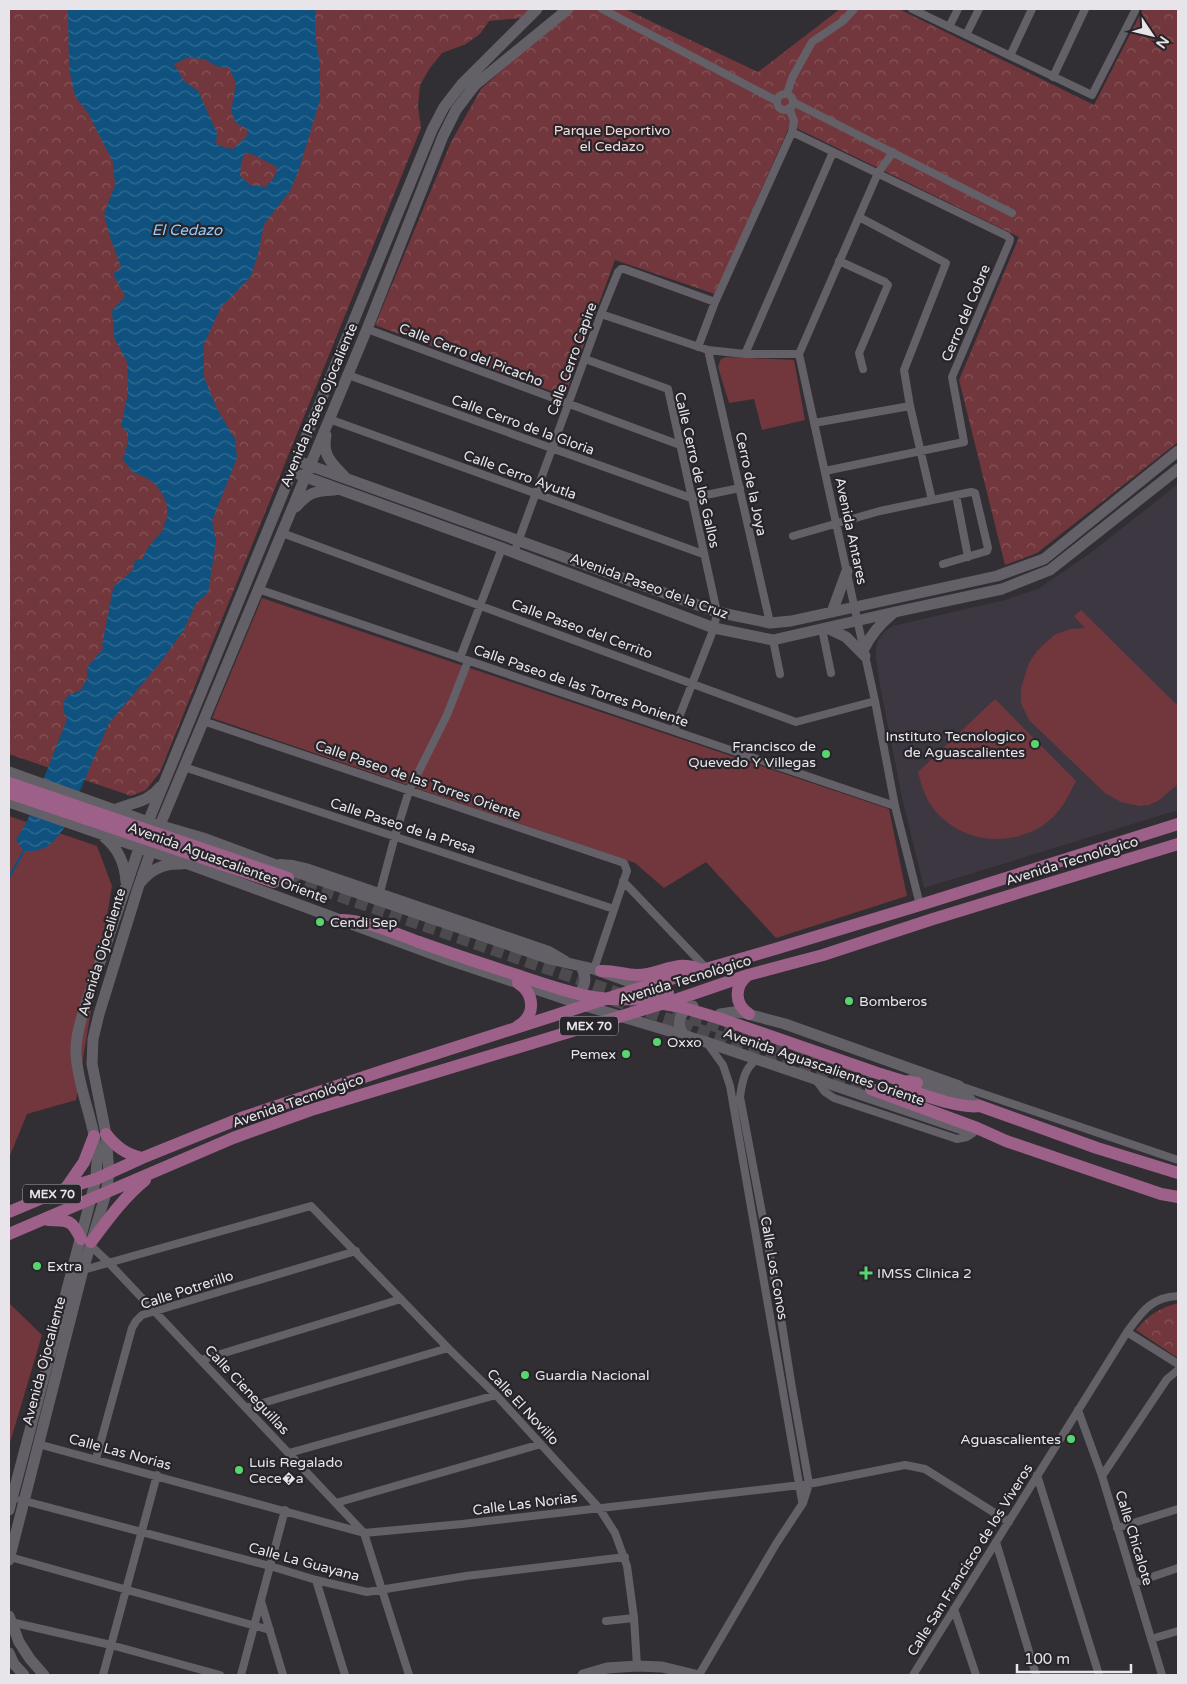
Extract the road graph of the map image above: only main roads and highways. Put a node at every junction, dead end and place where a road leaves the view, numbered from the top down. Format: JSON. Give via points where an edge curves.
{"nodes":[{"id":1,"x":537,"y":9,"type":"edge"},
{"id":2,"x":568,"y":9,"type":"edge"},
{"id":3,"x":328,"y":422,"type":"junction"},
{"id":4,"x":1178,"y":451,"type":"edge"},
{"id":5,"x":296,"y":460,"type":"junction"},
{"id":6,"x":310,"y":466,"type":"junction"},
{"id":7,"x":1178,"y":469,"type":"edge"},
{"id":8,"x":291,"y":472,"type":"junction"},
{"id":9,"x":305,"y":477,"type":"junction"},
{"id":10,"x":343,"y":484,"type":"junction"},
{"id":11,"x":290,"y":513,"type":"junction"},
{"id":12,"x":847,"y":571,"type":"road end"},
{"id":13,"x":832,"y":612,"type":"junction"},
{"id":14,"x":895,"y":612,"type":"junction"},
{"id":15,"x":825,"y":628,"type":"junction"},
{"id":16,"x":9,"y":772,"type":"edge"},
{"id":17,"x":165,"y":780,"type":"junction"},
{"id":18,"x":9,"y":783,"type":"edge"},
{"id":19,"x":9,"y":793,"type":"edge"},
{"id":20,"x":9,"y":802,"type":"edge"},
{"id":21,"x":110,"y":808,"type":"junction"},
{"id":22,"x":148,"y":822,"type":"junction"},
{"id":23,"x":1178,"y":824,"type":"edge"},
{"id":24,"x":160,"y":825,"type":"junction"},
{"id":25,"x":97,"y":834,"type":"junction"},
{"id":26,"x":203,"y":838,"type":"junction"},
{"id":27,"x":1178,"y":844,"type":"edge"},
{"id":28,"x":145,"y":849,"type":"junction"},
{"id":29,"x":175,"y":860,"type":"junction"},
{"id":30,"x":191,"y":865,"type":"junction"},
{"id":31,"x":125,"y":888,"type":"junction"},
{"id":32,"x":138,"y":888,"type":"junction"},
{"id":33,"x":342,"y":920,"type":"junction"},
{"id":34,"x":906,"y":928,"type":"junction"},
{"id":35,"x":577,"y":965,"type":"junction"},
{"id":36,"x":598,"y":970,"type":"junction"},
{"id":37,"x":705,"y":970,"type":"junction"},
{"id":38,"x":748,"y":976,"type":"junction"},
{"id":39,"x":518,"y":983,"type":"junction"},
{"id":40,"x":643,"y":987,"type":"junction"},
{"id":41,"x":565,"y":999,"type":"junction"},
{"id":42,"x":678,"y":999,"type":"junction"},
{"id":43,"x":586,"y":1006,"type":"junction"},
{"id":44,"x":697,"y":1006,"type":"junction"},
{"id":45,"x":720,"y":1014,"type":"junction"},
{"id":46,"x":749,"y":1014,"type":"junction"},
{"id":47,"x":618,"y":1016,"type":"junction"},
{"id":48,"x":518,"y":1026,"type":"junction"},
{"id":49,"x":684,"y":1036,"type":"junction"},
{"id":50,"x":382,"y":1071,"type":"junction"},
{"id":51,"x":874,"y":1080,"type":"junction"},
{"id":52,"x":916,"y":1083,"type":"junction"},
{"id":53,"x":976,"y":1104,"type":"junction"},
{"id":54,"x":100,"y":1135,"type":"junction"},
{"id":55,"x":1006,"y":1142,"type":"junction"},
{"id":56,"x":142,"y":1158,"type":"junction"},
{"id":57,"x":155,"y":1171,"type":"junction"},
{"id":58,"x":109,"y":1173,"type":"junction"},
{"id":59,"x":1178,"y":1173,"type":"edge"},
{"id":60,"x":96,"y":1178,"type":"junction"},
{"id":61,"x":66,"y":1188,"type":"junction"},
{"id":62,"x":106,"y":1193,"type":"junction"},
{"id":63,"x":1178,"y":1197,"type":"edge"},
{"id":64,"x":91,"y":1199,"type":"junction"},
{"id":65,"x":9,"y":1212,"type":"edge"},
{"id":66,"x":43,"y":1220,"type":"junction"},
{"id":67,"x":9,"y":1234,"type":"edge"},
{"id":68,"x":87,"y":1242,"type":"junction"},
{"id":69,"x":15,"y":1503,"type":"edge"},
{"id":70,"x":9,"y":1559,"type":"edge"},
{"id":71,"x":10,"y":1619,"type":"edge"},
{"id":72,"x":9,"y":1653,"type":"edge"},
{"id":73,"x":24,"y":1675,"type":"edge"},
{"id":74,"x":44,"y":1675,"type":"edge"},
{"id":75,"x":583,"y":1675,"type":"edge"},
{"id":76,"x":695,"y":1675,"type":"edge"}],
"edges":[{"from":1,"to":5,"type":"main road","name":"Avenida Paseo Ojocaliente","via":[[460,85],[444,106]]},
{"from":2,"to":3,"type":"main road","name":"Avenida Paseo Ojocaliente","via":[[475,85],[456,110]]},
{"from":3,"to":6,"type":"main road","name":"Avenida Paseo Ojocaliente"},
{"from":3,"to":10,"type":"main road","via":[[325,452]]},
{"from":4,"to":13,"type":"main road","name":"Avenida Paseo de la Cruz","via":[[1044,559],[998,576]]},
{"from":5,"to":6,"type":"main road","name":"Avenida Paseo de la Cruz"},
{"from":5,"to":8,"type":"main road","name":"Avenida Paseo Ojocaliente"},
{"from":6,"to":9,"type":"main road","name":"Avenida Paseo Ojocaliente"},
{"from":6,"to":10,"type":"main road","name":"Avenida Paseo de la Cruz"},
{"from":7,"to":14,"type":"main road","name":"Avenida Paseo de la Cruz","via":[[1050,570],[1002,589]]},
{"from":8,"to":9,"type":"main road","name":"Avenida Paseo de la Cruz"},
{"from":8,"to":17,"type":"main road","name":"Avenida Paseo Ojocaliente"},
{"from":9,"to":10,"type":"main road","name":"Avenida Paseo de la Cruz"},
{"from":9,"to":11,"type":"main road","name":"Avenida Paseo Ojocaliente"},
{"from":10,"to":11,"type":"main road","via":[[306,496]]},
{"from":10,"to":13,"type":"main road","name":"Avenida Paseo de la Cruz","via":[[518,541],[717,612],[770,623]]},
{"from":10,"to":15,"type":"main road","name":"Avenida Paseo de la Cruz","via":[[714,628],[773,640]]},
{"from":11,"to":24,"type":"main road","name":"Avenida Paseo Ojocaliente"},
{"from":12,"to":13,"type":"main road"},
{"from":14,"to":15,"type":"main road","name":"Avenida Paseo de la Cruz"},
{"from":14,"to":15,"type":"main road","via":[[870,636],[864,652],[846,637]]},
{"from":16,"to":21,"type":"main road","name":"Avenida Aguascalientes Oriente"},
{"from":17,"to":21,"type":"main road","via":[[148,798]]},
{"from":17,"to":22,"type":"main road","name":"Avenida Paseo Ojocaliente"},
{"from":18,"to":19,"type":"main road","name":"Avenida Aguascalientes Oriente","via":[[286,882],[176,850]]},
{"from":20,"to":25,"type":"main road","name":"Avenida Aguascalientes Oriente"},
{"from":21,"to":22,"type":"main road","name":"Avenida Aguascalientes Oriente"},
{"from":21,"to":25,"type":"main road","via":[[111,824]]},
{"from":22,"to":24,"type":"main road","name":"Avenida Aguascalientes Oriente"},
{"from":22,"to":28,"type":"main road","name":"Avenida Paseo Ojocaliente"},
{"from":23,"to":37,"type":"main road","name":"Avenida Tecnológico","number":"MEX 70"},
{"from":24,"to":26,"type":"main road","name":"Avenida Aguascalientes Oriente"},
{"from":24,"to":28,"type":"main road","name":"Avenida Paseo Ojocaliente"},
{"from":25,"to":28,"type":"main road","name":"Avenida Aguascalientes Oriente"},
{"from":25,"to":31,"type":"main road","via":[[112,844],[120,856],[125,868]]},
{"from":26,"to":29,"type":"main road","via":[[178,842],[173,851]]},
{"from":26,"to":35,"type":"main road","name":"Avenida Aguascalientes Oriente","via":[[550,959]]},
{"from":27,"to":34,"type":"main road","name":"Avenida Tecnológico","number":"MEX 70"},
{"from":28,"to":29,"type":"main road","name":"Avenida Aguascalientes Oriente"},
{"from":28,"to":31,"type":"main road","name":"Avenida Ojocaliente"},
{"from":28,"to":32,"type":"main road","name":"Avenida Ojocaliente"},
{"from":29,"to":30,"type":"main road","name":"Avenida Aguascalientes Oriente"},
{"from":30,"to":32,"type":"main road","via":[[172,864],[160,868],[145,878]]},
{"from":30,"to":33,"type":"main road","name":"Avenida Aguascalientes Oriente"},
{"from":31,"to":54,"type":"main road","name":"Avenida Ojocaliente","via":[[78,1032],[78,1071]]},
{"from":32,"to":54,"type":"main road","name":"Avenida Ojocaliente","via":[[93,1039],[92,1064]]},
{"from":33,"to":34,"type":"main road","via":[[364,923],[579,995],[621,999],[663,995],[895,926]]},
{"from":33,"to":39,"type":"main road","name":"Avenida Aguascalientes Oriente"},
{"from":34,"to":38,"type":"main road","name":"Avenida Tecnológico","number":"MEX 70"},
{"from":35,"to":36,"type":"main road","name":"Avenida Aguascalientes Oriente"},
{"from":35,"to":41,"type":"main road","via":[[584,973],[584,986],[577,996]]},
{"from":36,"to":37,"type":"main road","via":[[642,974],[680,965]]},
{"from":36,"to":40,"type":"main road","name":"Avenida Aguascalientes Oriente"},
{"from":37,"to":40,"type":"main road","name":"Avenida Tecnológico","number":"MEX 70"},
{"from":38,"to":42,"type":"main road","name":"Avenida Tecnológico","number":"MEX 70"},
{"from":38,"to":46,"type":"main road","via":[[737,995],[742,1008]]},
{"from":39,"to":41,"type":"main road","name":"Avenida Aguascalientes Oriente"},
{"from":39,"to":48,"type":"main road","via":[[528,993],[531,1007],[528,1016]]},
{"from":40,"to":42,"type":"main road","name":"Avenida Aguascalientes Oriente"},
{"from":40,"to":43,"type":"main road","name":"Avenida Tecnológico","number":"MEX 70"},
{"from":41,"to":43,"type":"main road","name":"Avenida Aguascalientes Oriente"},
{"from":42,"to":44,"type":"main road","name":"Avenida Aguascalientes Oriente"},
{"from":42,"to":47,"type":"main road","name":"Avenida Tecnológico","number":"MEX 70"},
{"from":43,"to":47,"type":"main road","name":"Avenida Aguascalientes Oriente"},
{"from":43,"to":48,"type":"main road","name":"Avenida Tecnológico","number":"MEX 70"},
{"from":44,"to":45,"type":"main road","name":"Avenida Aguascalientes Oriente"},
{"from":44,"to":49,"type":"main road","via":[[686,1009],[681,1015],[679,1026]]},
{"from":45,"to":46,"type":"main road","name":"Avenida Aguascalientes Oriente"},
{"from":45,"to":52,"type":"main road","name":"Avenida Aguascalientes Oriente"},
{"from":46,"to":53,"type":"main road","name":"Avenida Aguascalientes Oriente","via":[[959,1086]]},
{"from":47,"to":49,"type":"main road","name":"Avenida Aguascalientes Oriente"},
{"from":47,"to":57,"type":"main road","name":"Avenida Tecnológico","number":"MEX 70","via":[[311,1110]]},
{"from":48,"to":50,"type":"main road","name":"Avenida Tecnológico","number":"MEX 70"},
{"from":49,"to":55,"type":"main road","name":"Avenida Aguascalientes Oriente"},
{"from":50,"to":51,"type":"main road","via":[[417,1064],[588,1013],[625,1005],[657,1003],[703,1014]]},
{"from":50,"to":56,"type":"main road","name":"Avenida Tecnológico","number":"MEX 70","via":[[241,1118]]},
{"from":51,"to":52,"type":"main road"},
{"from":51,"to":53,"type":"main road","name":"Avenida Aguascalientes Oriente","via":[[936,1099],[972,1107]]},
{"from":51,"to":55,"type":"main road","name":"Avenida Aguascalientes Oriente"},
{"from":52,"to":53,"type":"main road","name":"Avenida Aguascalientes Oriente"},
{"from":53,"to":59,"type":"main road","name":"Avenida Aguascalientes Oriente","via":[[1097,1148]]},
{"from":54,"to":56,"type":"main road","via":[[131,1155]]},
{"from":54,"to":58,"type":"main road","name":"Avenida Ojocaliente"},
{"from":54,"to":60,"type":"main road","name":"Avenida Ojocaliente"},
{"from":54,"to":61,"type":"main road"},
{"from":55,"to":63,"type":"main road","name":"Avenida Aguascalientes Oriente"},
{"from":56,"to":58,"type":"main road","name":"Avenida Tecnológico","number":"MEX 70"},
{"from":57,"to":62,"type":"main road","name":"Avenida Tecnológico","number":"MEX 70"},
{"from":57,"to":68,"type":"main road","via":[[133,1190]]},
{"from":58,"to":60,"type":"main road","name":"Avenida Tecnológico","number":"MEX 70"},
{"from":58,"to":62,"type":"main road","name":"Avenida Ojocaliente"},
{"from":60,"to":61,"type":"main road","name":"Avenida Tecnológico","number":"MEX 70"},
{"from":60,"to":64,"type":"main road","name":"Avenida Ojocaliente"},
{"from":61,"to":65,"type":"main road","name":"Avenida Tecnológico","number":"MEX 70"},
{"from":62,"to":64,"type":"main road","name":"Avenida Tecnológico","number":"MEX 70"},
{"from":62,"to":68,"type":"main road","name":"Avenida Ojocaliente"},
{"from":64,"to":66,"type":"main road","name":"Avenida Tecnológico","number":"MEX 70"},
{"from":64,"to":68,"type":"main road","name":"Avenida Ojocaliente"},
{"from":66,"to":67,"type":"main road","name":"Avenida Tecnológico","number":"MEX 70"},
{"from":66,"to":68,"type":"main road","via":[[66,1220]]},
{"from":68,"to":69,"type":"main road","name":"Avenida Ojocaliente"},
{"from":68,"to":69,"type":"main road","name":"Avenida Ojocaliente","via":[[83,1270],[38,1444]]},
{"from":69,"to":70,"type":"main road","name":"Avenida Ojocaliente"},
{"from":71,"to":74,"type":"main road","via":[[19,1642]]},
{"from":72,"to":73,"type":"main road"},
{"from":75,"to":76,"type":"main road","via":[[607,1668],[637,1666],[662,1667]]}]}
